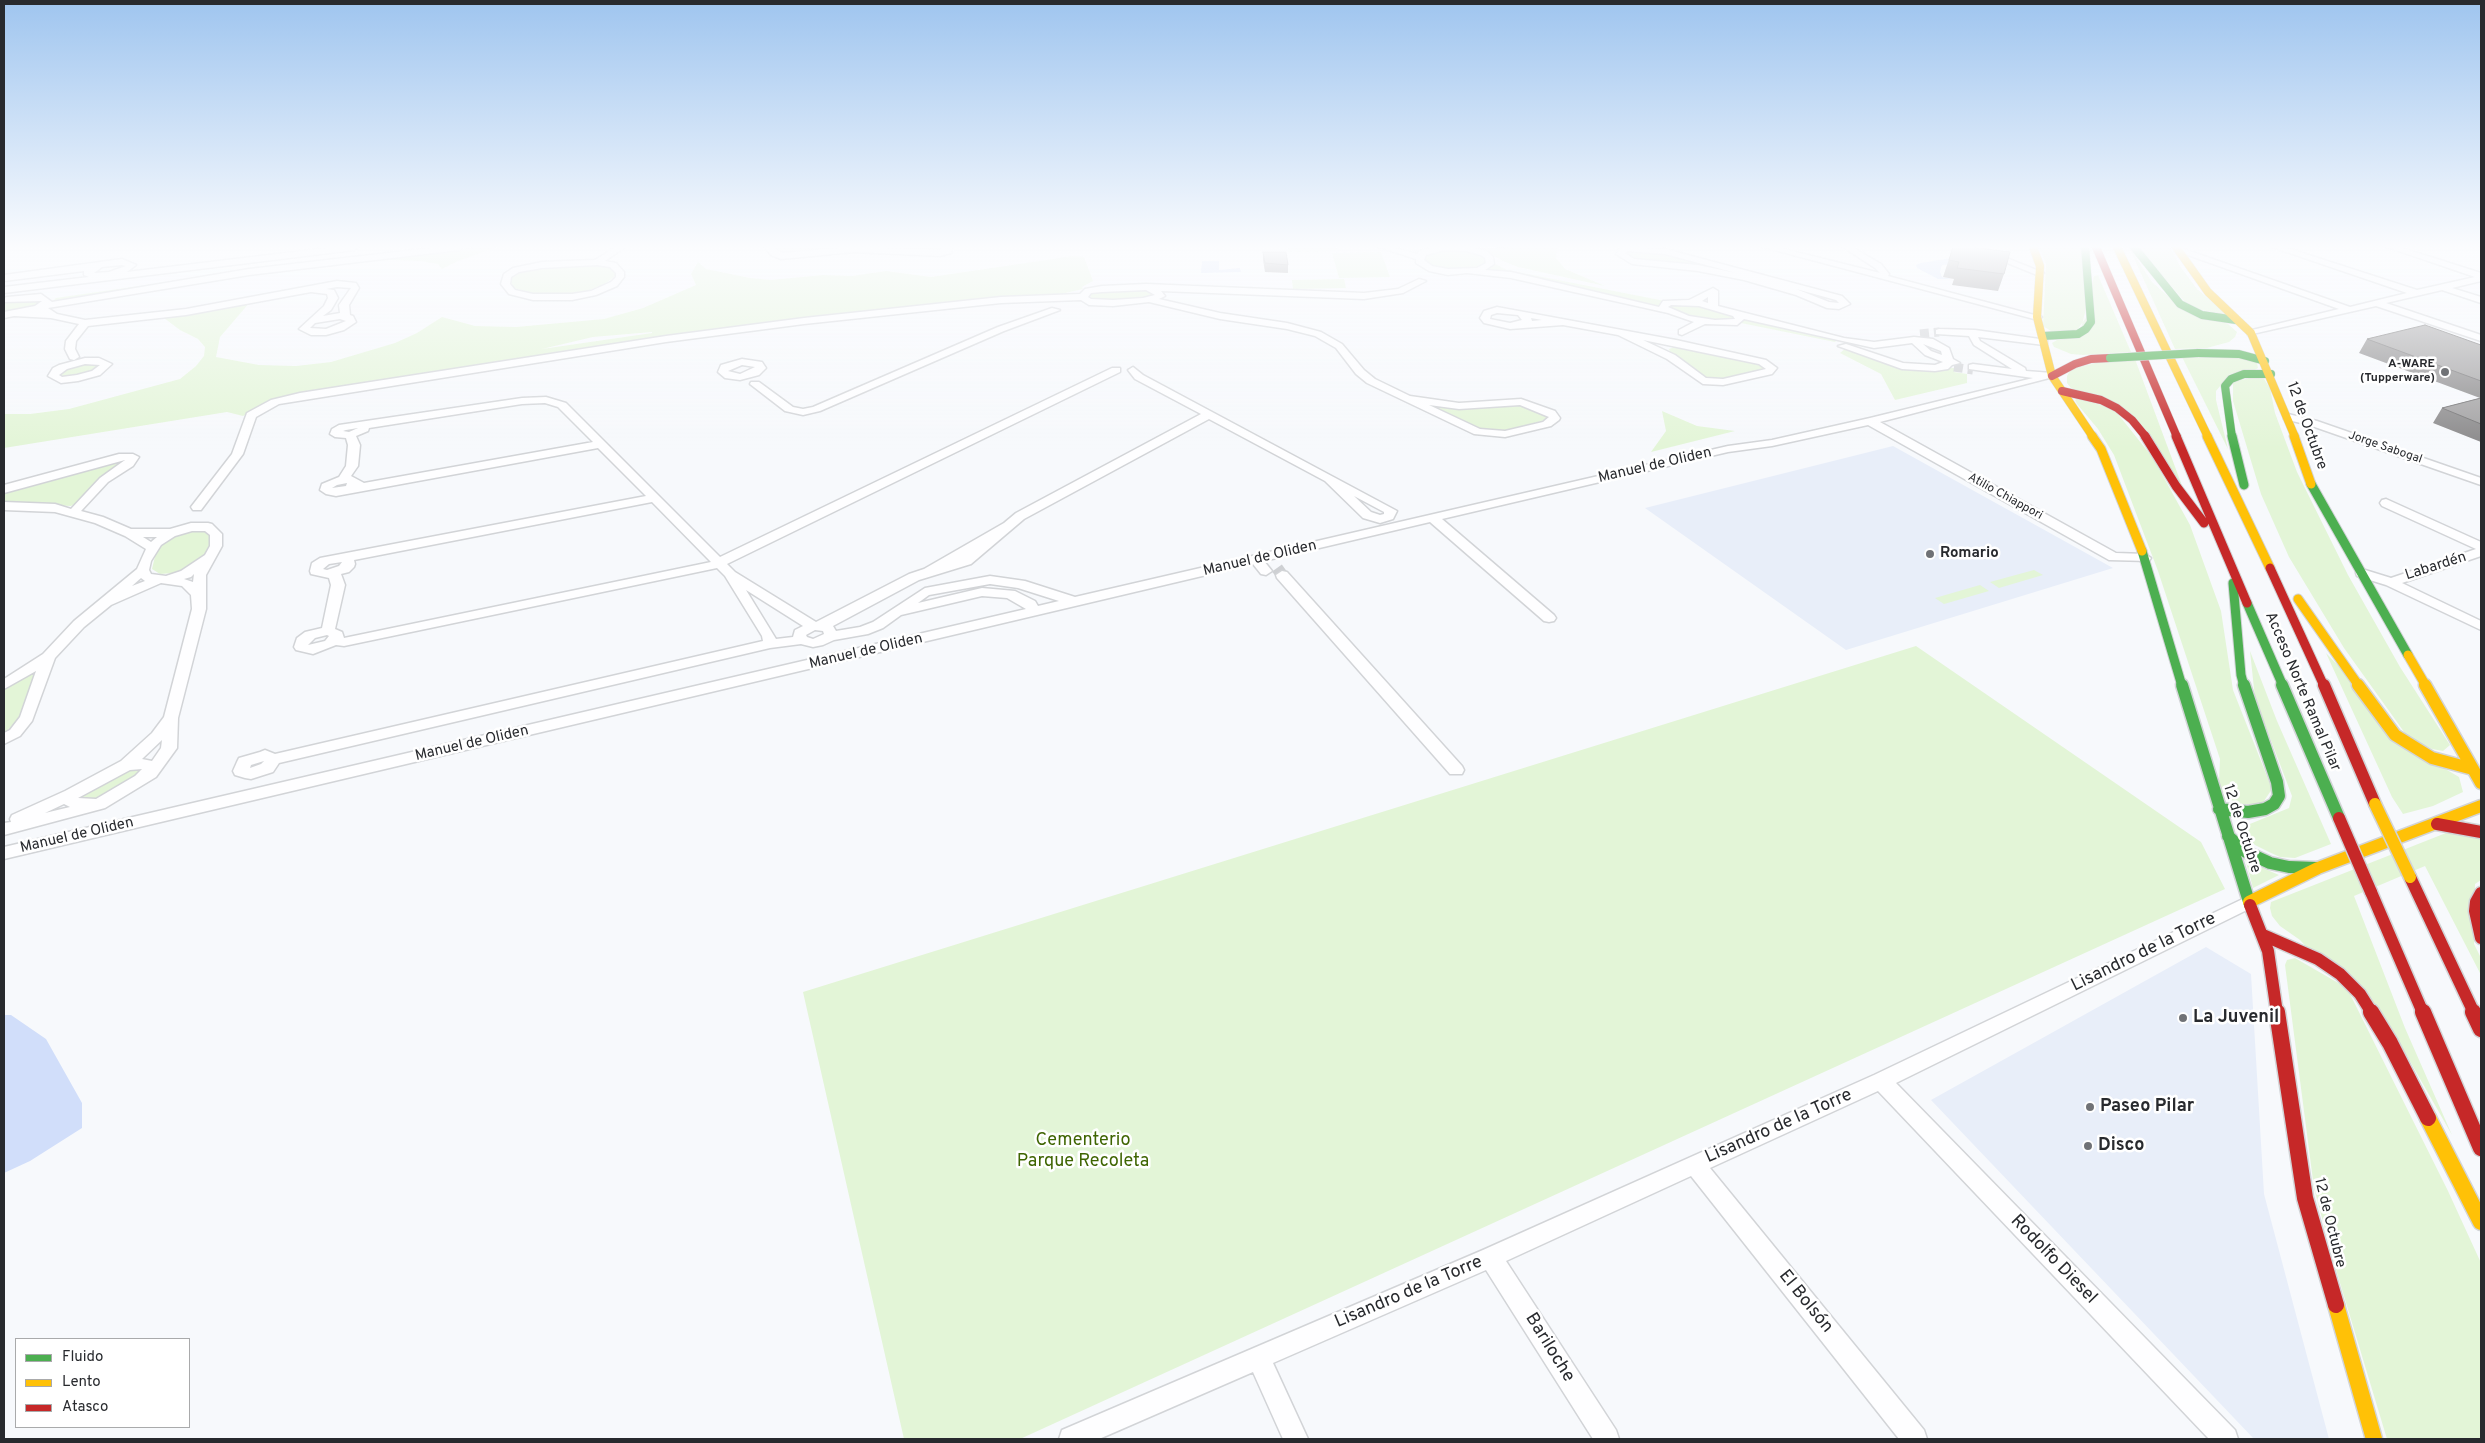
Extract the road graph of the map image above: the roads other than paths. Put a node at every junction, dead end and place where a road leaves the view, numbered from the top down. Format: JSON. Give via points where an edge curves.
{"nodes":[{"id":1,"x":31,"y":314,"type":"edge"},
{"id":2,"x":165,"y":314,"type":"edge"},
{"id":3,"x":318,"y":314,"type":"edge"},
{"id":4,"x":866,"y":314,"type":"edge"},
{"id":5,"x":1043,"y":314,"type":"edge"},
{"id":6,"x":1213,"y":314,"type":"edge"},
{"id":7,"x":1486,"y":314,"type":"edge"},
{"id":8,"x":1522,"y":314,"type":"edge"},
{"id":9,"x":1527,"y":314,"type":"edge"},
{"id":10,"x":1675,"y":314,"type":"edge"},
{"id":11,"x":1727,"y":314,"type":"edge"},
{"id":12,"x":2037,"y":314,"type":"edge"},
{"id":13,"x":2090,"y":314,"type":"edge"},
{"id":14,"x":2125,"y":314,"type":"edge"},
{"id":15,"x":2149,"y":314,"type":"edge"},
{"id":16,"x":2201,"y":314,"type":"edge"},
{"id":17,"x":2230,"y":314,"type":"edge"},
{"id":18,"x":2326,"y":314,"type":"edge"},
{"id":19,"x":2412,"y":314,"type":"edge"},
{"id":20,"x":51,"y":316,"type":"joint"},
{"id":21,"x":345,"y":316,"type":"joint"},
{"id":22,"x":1683,"y":317,"type":"junction"},
{"id":23,"x":1735,"y":319,"type":"junction"},
{"id":24,"x":2236,"y":320,"type":"junction"},
{"id":25,"x":1704,"y":321,"type":"junction"},
{"id":26,"x":1563,"y":322,"type":"junction"},
{"id":27,"x":85,"y":323,"type":"junction"},
{"id":28,"x":307,"y":323,"type":"junction"},
{"id":29,"x":1522,"y":324,"type":"junction"},
{"id":30,"x":1682,"y":332,"type":"junction"},
{"id":31,"x":1939,"y":332,"type":"tunnel mouth"},
{"id":32,"x":1621,"y":333,"type":"junction"},
{"id":33,"x":1975,"y":333,"type":"junction"},
{"id":34,"x":2251,"y":333,"type":"junction"},
{"id":35,"x":2481,"y":338,"type":"edge"},
{"id":36,"x":2044,"y":342,"type":"junction"},
{"id":37,"x":1676,"y":343,"type":"junction"},
{"id":38,"x":1873,"y":349,"type":"junction"},
{"id":39,"x":1661,"y":351,"type":"junction"},
{"id":40,"x":2222,"y":352,"type":"junction"},
{"id":41,"x":74,"y":357,"type":"junction"},
{"id":42,"x":2090,"y":359,"type":"junction"},
{"id":43,"x":2265,"y":360,"type":"junction"},
{"id":44,"x":92,"y":361,"type":"junction"},
{"id":45,"x":63,"y":367,"type":"junction"},
{"id":46,"x":1973,"y":368,"type":"tunnel mouth"},
{"id":47,"x":2271,"y":374,"type":"junction"},
{"id":48,"x":2052,"y":376,"type":"junction"},
{"id":49,"x":2033,"y":377,"type":"junction"},
{"id":50,"x":755,"y":379,"type":"junction"},
{"id":51,"x":2062,"y":391,"type":"junction"},
{"id":52,"x":1407,"y":399,"type":"junction"},
{"id":53,"x":1209,"y":415,"type":"junction"},
{"id":54,"x":2288,"y":417,"type":"junction"},
{"id":55,"x":1870,"y":421,"type":"junction"},
{"id":56,"x":600,"y":444,"type":"junction"},
{"id":57,"x":1728,"y":449,"type":"junction"},
{"id":58,"x":1331,"y":482,"type":"dead end"},
{"id":59,"x":2481,"y":482,"type":"edge"},
{"id":60,"x":4,"y":489,"type":"edge"},
{"id":61,"x":654,"y":498,"type":"junction"},
{"id":62,"x":2386,"y":503,"type":"dead end"},
{"id":63,"x":4,"y":506,"type":"edge"},
{"id":64,"x":197,"y":507,"type":"junction"},
{"id":65,"x":73,"y":513,"type":"junction"},
{"id":66,"x":1433,"y":518,"type":"junction"},
{"id":67,"x":208,"y":526,"type":"junction"},
{"id":68,"x":174,"y":532,"type":"junction"},
{"id":69,"x":129,"y":533,"type":"junction"},
{"id":70,"x":2256,"y":538,"type":"junction"},
{"id":71,"x":2481,"y":547,"type":"edge"},
{"id":72,"x":152,"y":548,"type":"junction"},
{"id":73,"x":2481,"y":552,"type":"edge"},
{"id":74,"x":210,"y":557,"type":"junction"},
{"id":75,"x":346,"y":558,"type":"junction"},
{"id":76,"x":2145,"y":558,"type":"junction"},
{"id":77,"x":2231,"y":560,"type":"junction"},
{"id":78,"x":719,"y":563,"type":"junction"},
{"id":79,"x":143,"y":570,"type":"junction"},
{"id":80,"x":1273,"y":571,"type":"junction"},
{"id":81,"x":334,"y":573,"type":"junction"},
{"id":82,"x":2362,"y":573,"type":"junction"},
{"id":83,"x":730,"y":574,"type":"junction"},
{"id":84,"x":163,"y":580,"type":"junction"},
{"id":85,"x":2391,"y":582,"type":"junction"},
{"id":86,"x":198,"y":594,"type":"junction"},
{"id":87,"x":106,"y":602,"type":"junction"},
{"id":88,"x":1076,"y":602,"type":"junction"},
{"id":89,"x":896,"y":612,"type":"junction"},
{"id":90,"x":1035,"y":612,"type":"junction"},
{"id":91,"x":1549,"y":618,"type":"dead end"},
{"id":92,"x":2481,"y":626,"type":"edge"},
{"id":93,"x":822,"y":629,"type":"junction"},
{"id":94,"x":801,"y":640,"type":"junction"},
{"id":95,"x":770,"y":644,"type":"junction"},
{"id":96,"x":48,"y":657,"type":"junction"},
{"id":97,"x":4,"y":685,"type":"edge"},
{"id":98,"x":171,"y":718,"type":"junction"},
{"id":99,"x":4,"y":740,"type":"edge"},
{"id":100,"x":274,"y":759,"type":"dead end"},
{"id":101,"x":126,"y":765,"type":"junction"},
{"id":102,"x":2473,"y":769,"type":"junction"},
{"id":103,"x":1456,"y":770,"type":"dead end"},
{"id":104,"x":150,"y":773,"type":"junction"},
{"id":105,"x":2481,"y":783,"type":"edge"},
{"id":106,"x":71,"y":795,"type":"junction"},
{"id":107,"x":99,"y":804,"type":"junction"},
{"id":108,"x":2481,"y":806,"type":"edge"},
{"id":109,"x":2219,"y":809,"type":"junction"},
{"id":110,"x":4,"y":824,"type":"edge"},
{"id":111,"x":2437,"y":824,"type":"junction"},
{"id":112,"x":4,"y":829,"type":"edge"},
{"id":113,"x":2481,"y":832,"type":"edge"},
{"id":114,"x":2228,"y":836,"type":"junction"},
{"id":115,"x":4,"y":853,"type":"edge"},
{"id":116,"x":2318,"y":868,"type":"junction"},
{"id":117,"x":2481,"y":893,"type":"edge"},
{"id":118,"x":2249,"y":902,"type":"junction"},
{"id":119,"x":2263,"y":935,"type":"junction"},
{"id":120,"x":2481,"y":938,"type":"edge"},
{"id":121,"x":2481,"y":1029,"type":"edge"},
{"id":122,"x":1881,"y":1081,"type":"junction"},
{"id":123,"x":2481,"y":1148,"type":"edge"},
{"id":124,"x":1696,"y":1165,"type":"junction"},
{"id":125,"x":2481,"y":1222,"type":"edge"},
{"id":126,"x":1491,"y":1257,"type":"junction"},
{"id":127,"x":1258,"y":1357,"type":"junction"},
{"id":128,"x":1071,"y":1439,"type":"edge"},
{"id":129,"x":1296,"y":1439,"type":"edge"},
{"id":130,"x":1607,"y":1439,"type":"edge"},
{"id":131,"x":1915,"y":1439,"type":"edge"},
{"id":132,"x":2226,"y":1439,"type":"edge"},
{"id":133,"x":2374,"y":1439,"type":"edge"}],
"edges":[{"from":1,"to":20,"type":"street"},
{"from":2,"to":27,"type":"street"},
{"from":3,"to":28,"type":"street"},
{"from":4,"to":64,"type":"street","via":[[657,340],[275,402],[252,415],[237,454]]},
{"from":5,"to":50,"type":"street","via":[[1001,329],[816,410],[789,409]]},
{"from":6,"to":52,"type":"street","via":[[1318,334],[1339,346],[1371,381]]},
{"from":7,"to":29,"type":"street","via":[[1485,318],[1492,323],[1504,326]]},
{"from":8,"to":29,"type":"street","via":[[1528,320]]},
{"from":9,"to":26,"type":"street"},
{"from":10,"to":22,"type":"street"},
{"from":11,"to":23,"type":"street"},
{"from":12,"to":36,"type":"main road","name":"12 de Octubre"},
{"from":13,"to":36,"type":"main road","via":[[2091,322],[2086,330]]},
{"from":14,"to":77,"type":"main road","name":"Acceso Norte Ramal Pilar"},
{"from":15,"to":70,"type":"main road","name":"Acceso Norte Ramal Pilar"},
{"from":16,"to":24,"type":"main road"},
{"from":17,"to":24,"type":"main road","name":"12 de Octubre"},
{"from":18,"to":34,"type":"street"},
{"from":19,"to":35,"type":"street"},
{"from":20,"to":27,"type":"street"},
{"from":21,"to":28,"type":"street"},
{"from":21,"to":28,"type":"street","via":[[352,320],[347,325],[326,332],[306,331],[304,326]]},
{"from":22,"to":25,"type":"street"},
{"from":22,"to":30,"type":"street"},
{"from":23,"to":25,"type":"street"},
{"from":23,"to":38,"type":"street"},
{"from":24,"to":34,"type":"main road","name":"12 de Octubre"},
{"from":25,"to":30,"type":"street"},
{"from":26,"to":29,"type":"street"},
{"from":26,"to":32,"type":"street"},
{"from":27,"to":41,"type":"street","via":[[71,341]]},
{"from":30,"to":37,"type":"street"},
{"from":31,"to":33,"type":"street"},
{"from":32,"to":37,"type":"street"},
{"from":32,"to":39,"type":"street"},
{"from":33,"to":36,"type":"street"},
{"from":33,"to":49,"type":"street","via":[[1973,337],[1977,343]]},
{"from":34,"to":40,"type":"main road","via":[[2236,348]]},
{"from":34,"to":43,"type":"main road","name":"12 de Octubre"},
{"from":36,"to":42,"type":"main road","via":[[2062,354]]},
{"from":36,"to":48,"type":"main road","name":"12 de Octubre"},
{"from":37,"to":39,"type":"street"},
{"from":37,"to":39,"type":"street","via":[[1762,362],[1772,368],[1768,372],[1710,382],[1698,379],[1680,362]]},
{"from":38,"to":38,"type":"street","via":[[1919,336],[1942,346],[1951,365],[1902,366],[1882,360]]},
{"from":40,"to":42,"type":"main road","bridge":true},
{"from":40,"to":43,"type":"main road"},
{"from":41,"to":44,"type":"street"},
{"from":41,"to":45,"type":"street"},
{"from":42,"to":48,"type":"main road"},
{"from":43,"to":47,"type":"main road","name":"12 de Octubre"},
{"from":44,"to":45,"type":"street"},
{"from":44,"to":45,"type":"street","via":[[107,364],[96,373],[78,378],[61,380],[53,376]]},
{"from":46,"to":49,"type":"street"},
{"from":47,"to":54,"type":"main road","name":"12 de Octubre"},
{"from":47,"to":70,"type":"main road","via":[[2240,375],[2229,380],[2225,388],[2232,437]]},
{"from":48,"to":49,"type":"street","name":"Manuel de Oliden"},
{"from":48,"to":51,"type":"main road","name":"12 de Octubre"},
{"from":49,"to":55,"type":"street","name":"Manuel de Oliden","via":[[2017,387]]},
{"from":49,"to":57,"type":"street","name":"Manuel de Oliden","via":[[1759,436]]},
{"from":50,"to":50,"type":"street","via":[[725,375],[723,370],[736,363],[748,362],[760,366]]},
{"from":51,"to":76,"type":"main road","name":"12 de Octubre","via":[[2102,449]]},
{"from":51,"to":77,"type":"main road","via":[[2101,400],[2132,420]]},
{"from":52,"to":52,"type":"street","via":[[1484,434],[1504,434],[1547,424],[1555,418],[1521,402],[1459,406]]},
{"from":53,"to":58,"type":"street"},
{"from":53,"to":78,"type":"street","via":[[1138,377],[1124,366]]},
{"from":53,"to":93,"type":"street","via":[[1020,516],[929,572],[914,577]]},
{"from":54,"to":59,"type":"street","name":"Jorge Sabogal"},
{"from":54,"to":82,"type":"main road","name":"12 de Octubre","via":[[2310,482]]},
{"from":55,"to":57,"type":"street","name":"Manuel de Oliden","via":[[1772,443]]},
{"from":55,"to":76,"type":"street","name":"Atilio Chiappori","via":[[2113,557]]},
{"from":56,"to":56,"type":"street","via":[[562,405],[546,400],[508,402],[363,426],[362,431],[350,436],[354,445],[349,483],[364,487]]},
{"from":56,"to":61,"type":"street"},
{"from":57,"to":66,"type":"street","name":"Manuel de Oliden"},
{"from":60,"to":65,"type":"street","via":[[119,457],[133,457],[129,464],[104,480]]},
{"from":61,"to":75,"type":"street"},
{"from":61,"to":78,"type":"street"},
{"from":62,"to":71,"type":"street"},
{"from":63,"to":65,"type":"street","via":[[40,506]]},
{"from":64,"to":67,"type":"street","via":[[199,518]]},
{"from":64,"to":68,"type":"street"},
{"from":65,"to":69,"type":"street"},
{"from":66,"to":80,"type":"street","name":"Manuel de Oliden"},
{"from":66,"to":91,"type":"street"},
{"from":67,"to":68,"type":"street"},
{"from":67,"to":74,"type":"street","via":[[217,539]]},
{"from":68,"to":69,"type":"street"},
{"from":68,"to":72,"type":"street"},
{"from":69,"to":72,"type":"street"},
{"from":70,"to":102,"type":"main road","via":[[2390,730],[2422,753]]},
{"from":70,"to":121,"type":"main road","name":"Acceso Norte Ramal Pilar","bridge":true,"via":[[2375,804]]},
{"from":72,"to":79,"type":"street"},
{"from":73,"to":85,"type":"street","name":"Labardén"},
{"from":74,"to":84,"type":"street","via":[[186,574]]},
{"from":74,"to":86,"type":"street","via":[[200,575]]},
{"from":75,"to":81,"type":"street","via":[[350,562],[347,566]]},
{"from":75,"to":81,"type":"street","via":[[330,559],[316,569],[319,573]]},
{"from":76,"to":109,"type":"main road","name":"12 de Octubre"},
{"from":77,"to":109,"type":"main road","via":[[2241,675],[2279,796],[2274,804],[2259,811]]},
{"from":77,"to":123,"type":"main road","name":"Acceso Norte Ramal Pilar","bridge":true},
{"from":78,"to":81,"type":"street","via":[[344,642],[331,636],[338,585]]},
{"from":78,"to":83,"type":"street"},
{"from":79,"to":84,"type":"street","via":[[146,576]]},
{"from":79,"to":87,"type":"street"},
{"from":80,"to":88,"type":"street","name":"Manuel de Oliden"},
{"from":80,"to":103,"type":"street"},
{"from":82,"to":85,"type":"street","name":"Labardén"},
{"from":82,"to":102,"type":"main road","name":"12 de Octubre"},
{"from":83,"to":93,"type":"street"},
{"from":83,"to":95,"type":"street","via":[[769,636]]},
{"from":84,"to":86,"type":"street","via":[[186,583]]},
{"from":84,"to":87,"type":"street"},
{"from":85,"to":92,"type":"street"},
{"from":86,"to":98,"type":"street","via":[[199,609]]},
{"from":87,"to":96,"type":"street","via":[[79,624]]},
{"from":88,"to":89,"type":"street","via":[[1020,584],[990,580],[925,592]]},
{"from":88,"to":90,"type":"street","name":"Manuel de Oliden"},
{"from":89,"to":90,"type":"street","via":[[982,592],[1010,594],[1030,604]]},
{"from":89,"to":93,"type":"street","via":[[863,631]]},
{"from":90,"to":115,"type":"street","name":"Manuel de Oliden"},
{"from":93,"to":94,"type":"street","via":[[800,632]]},
{"from":93,"to":94,"type":"street","via":[[823,641]]},
{"from":94,"to":95,"type":"street"},
{"from":95,"to":100,"type":"street"},
{"from":96,"to":97,"type":"street"},
{"from":96,"to":99,"type":"street","via":[[27,718],[15,733]]},
{"from":98,"to":101,"type":"street"},
{"from":98,"to":104,"type":"street","via":[[169,748]]},
{"from":101,"to":104,"type":"street","via":[[144,764],[149,766]]},
{"from":101,"to":106,"type":"street"},
{"from":102,"to":105,"type":"main road","name":"12 de Octubre"},
{"from":104,"to":107,"type":"street"},
{"from":106,"to":107,"type":"street","via":[[69,800],[73,804]]},
{"from":106,"to":110,"type":"street"},
{"from":107,"to":112,"type":"street"},
{"from":108,"to":111,"type":"main road","name":"Lisandro de la Torre"},
{"from":109,"to":114,"type":"main road","name":"12 de Octubre"},
{"from":111,"to":113,"type":"main road"},
{"from":111,"to":116,"type":"main road","name":"Lisandro de la Torre"},
{"from":114,"to":116,"type":"main road","via":[[2246,852],[2270,863]]},
{"from":114,"to":118,"type":"main road","name":"12 de Octubre"},
{"from":116,"to":118,"type":"main road","name":"Lisandro de la Torre"},
{"from":117,"to":120,"type":"main road","via":[[2475,911]]},
{"from":118,"to":119,"type":"main road","name":"12 de Octubre"},
{"from":118,"to":122,"type":"street","name":"Lisandro de la Torre"},
{"from":119,"to":125,"type":"main road","via":[[2318,959],[2340,974],[2360,994],[2390,1043]]},
{"from":119,"to":133,"type":"main road","name":"12 de Octubre","via":[[2305,1198]]},
{"from":122,"to":124,"type":"street","name":"Lisandro de la Torre"},
{"from":122,"to":132,"type":"street","name":"Rodolfo Diesel"},
{"from":124,"to":126,"type":"street","name":"Lisandro de la Torre"},
{"from":124,"to":131,"type":"street","name":"El Bolsón"},
{"from":126,"to":127,"type":"street","name":"Lisandro de la Torre"},
{"from":126,"to":130,"type":"street","name":"Bariloche"},
{"from":127,"to":128,"type":"street","name":"Lisandro de la Torre"},
{"from":127,"to":129,"type":"street"}]}
